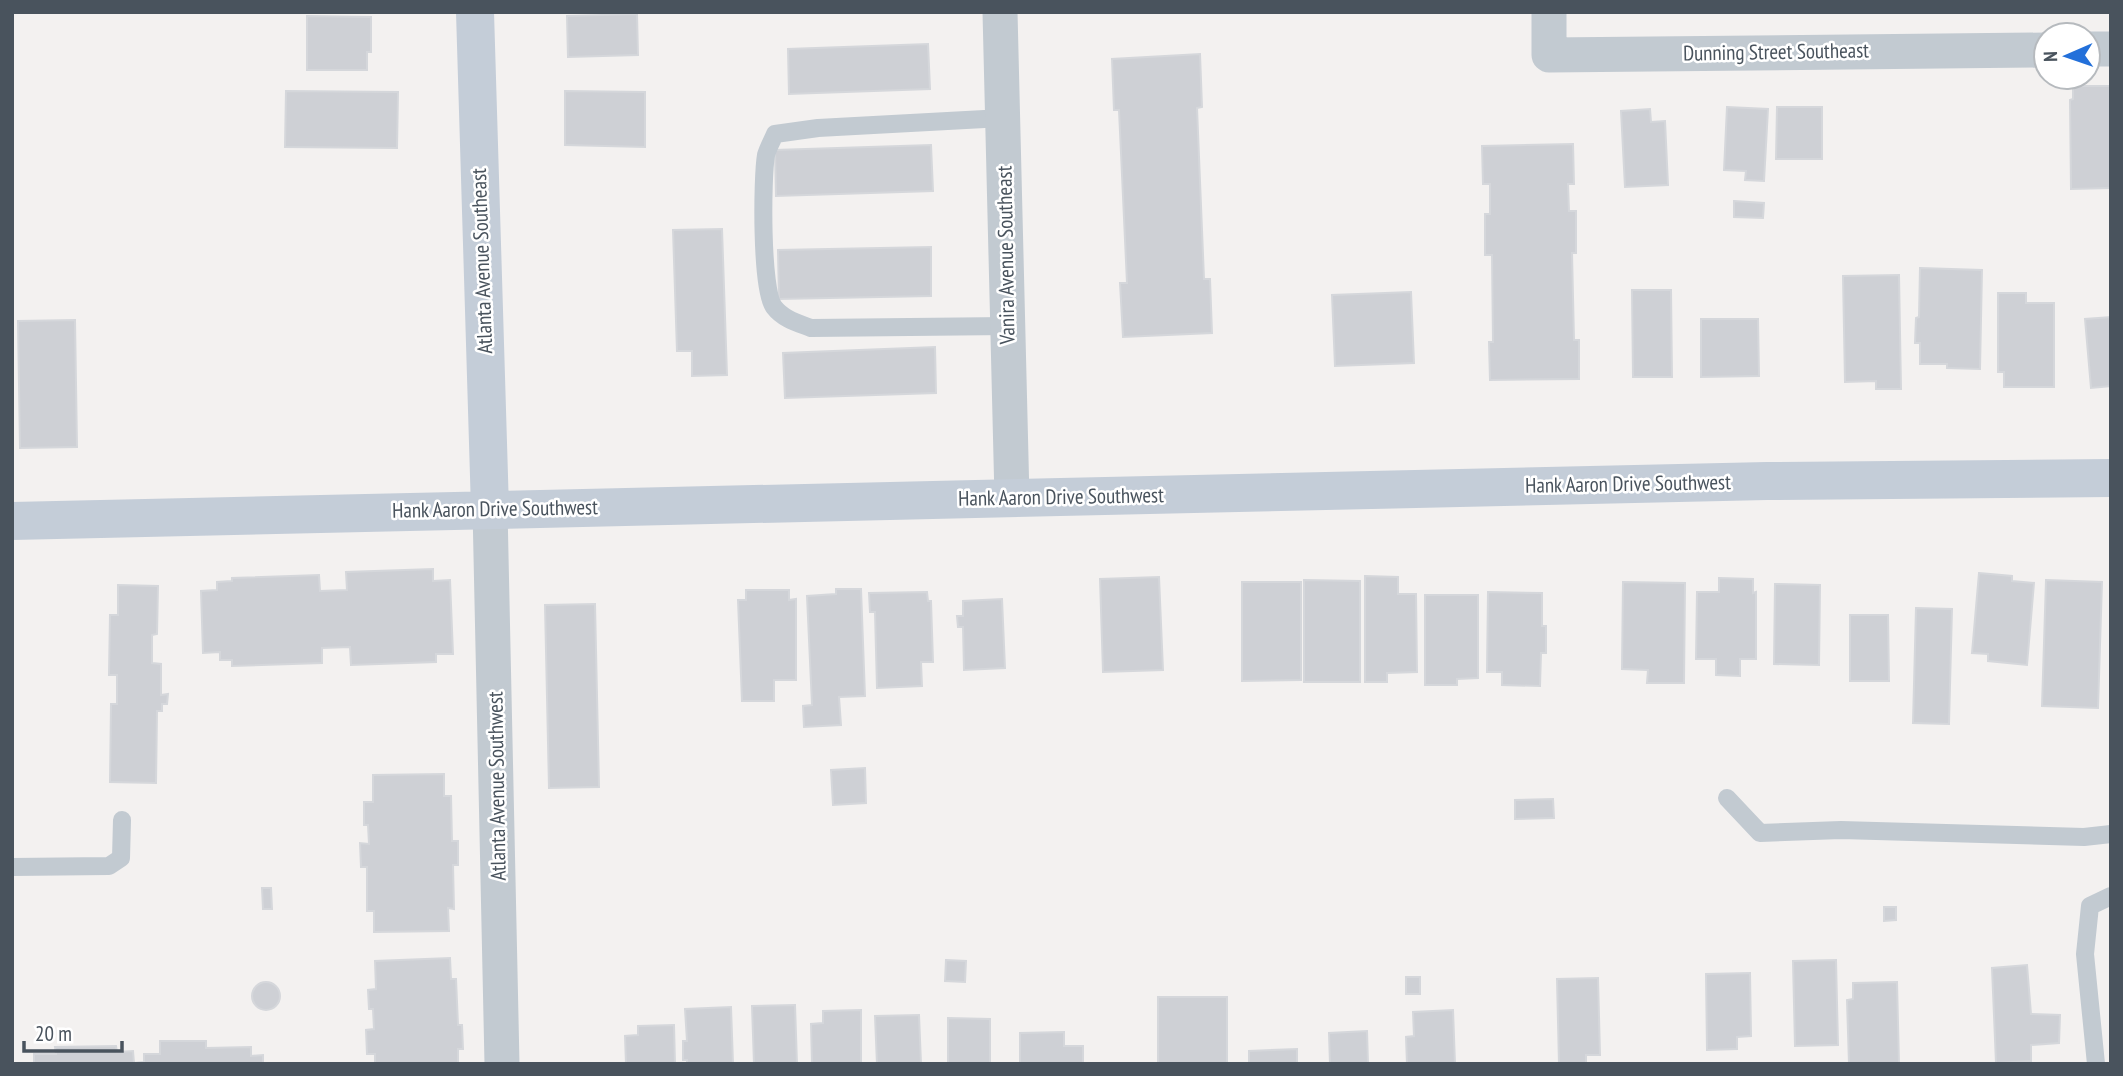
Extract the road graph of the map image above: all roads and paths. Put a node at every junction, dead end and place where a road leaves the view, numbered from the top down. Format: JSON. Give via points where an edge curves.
{"nodes":[{"id":1,"x":475,"y":12,"type":"edge"},
{"id":2,"x":1000,"y":12,"type":"edge"},
{"id":3,"x":1549,"y":12,"type":"edge"},
{"id":4,"x":2032,"y":50,"type":"edge"},
{"id":5,"x":1003,"y":118,"type":"junction"},
{"id":6,"x":1008,"y":326,"type":"junction"},
{"id":7,"x":2111,"y":478,"type":"edge"},
{"id":8,"x":1012,"y":498,"type":"junction"},
{"id":9,"x":490,"y":509,"type":"junction"},
{"id":10,"x":12,"y":521,"type":"edge"},
{"id":11,"x":1727,"y":798,"type":"dead end"},
{"id":12,"x":122,"y":820,"type":"dead end"},
{"id":13,"x":2111,"y":834,"type":"edge"},
{"id":14,"x":12,"y":867,"type":"edge"},
{"id":15,"x":2111,"y":896,"type":"edge"},
{"id":16,"x":502,"y":1064,"type":"edge"},
{"id":17,"x":2096,"y":1064,"type":"edge"}],
"edges":[{"from":1,"to":9,"type":"main road","name":"Atlanta Avenue Southeast"},
{"from":2,"to":5,"type":"street","name":"Vanira Avenue Southeast"},
{"from":3,"to":4,"type":"street","name":"Dunning Street Southeast","via":[[1549,55]]},
{"from":5,"to":6,"type":"street","name":"Vanira Avenue Southeast"},
{"from":5,"to":6,"type":"lane","via":[[775,134],[766,152],[763,226],[772,306],[788,319],[811,328]]},
{"from":6,"to":8,"type":"street","name":"Vanira Avenue Southeast"},
{"from":7,"to":8,"type":"main road","name":"Hank Aaron Drive Southwest"},
{"from":8,"to":9,"type":"main road","name":"Hank Aaron Drive Southwest"},
{"from":9,"to":10,"type":"main road","name":"Hank Aaron Drive Southwest"},
{"from":9,"to":16,"type":"street","name":"Atlanta Avenue Southwest"},
{"from":11,"to":13,"type":"lane","via":[[1760,833]]},
{"from":12,"to":14,"type":"lane","via":[[121,858],[110,866]]},
{"from":15,"to":17,"type":"lane","via":[[2090,906],[2085,954]]}]}
